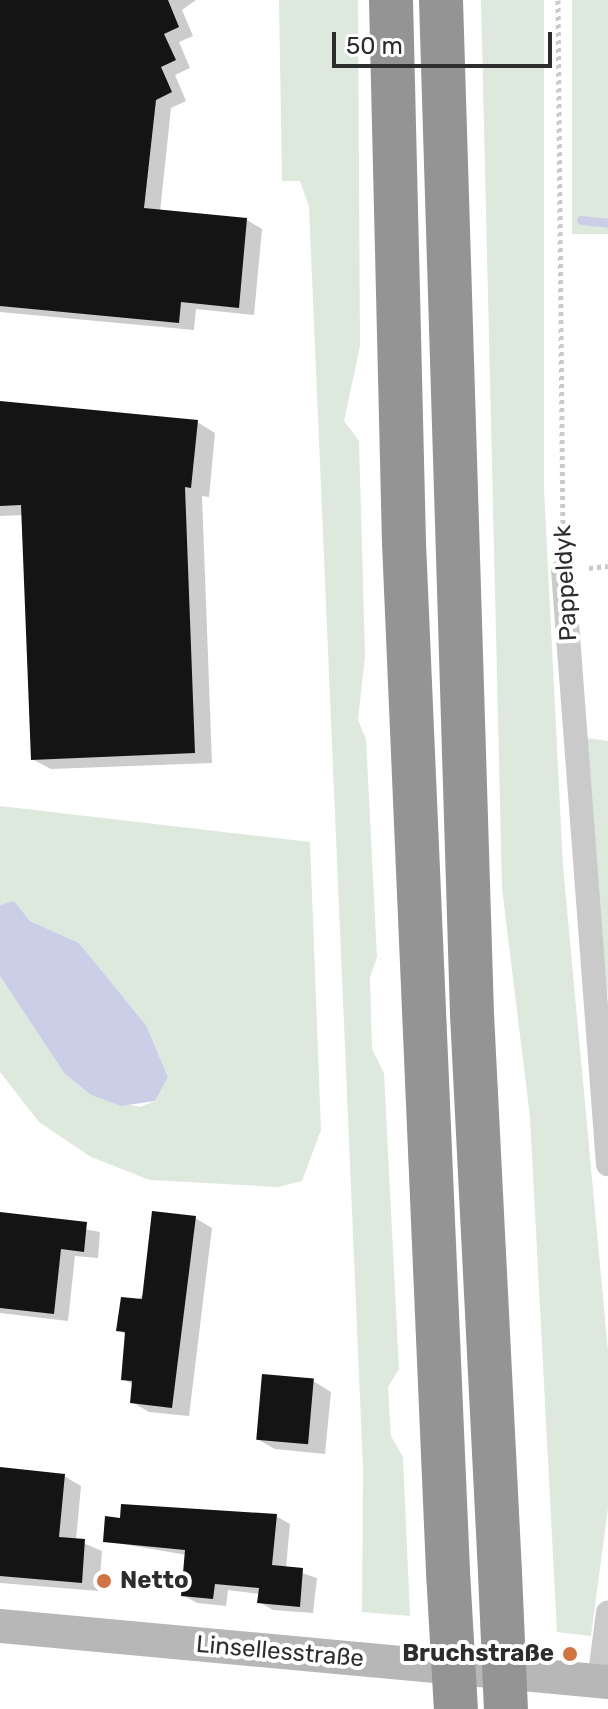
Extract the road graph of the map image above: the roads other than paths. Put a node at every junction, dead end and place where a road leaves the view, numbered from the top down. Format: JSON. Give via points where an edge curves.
{"nodes":[{"id":1,"x":391,"y":0,"type":"edge"},
{"id":2,"x":441,"y":0,"type":"edge"},
{"id":3,"x":563,"y":570,"type":"road end"},
{"id":4,"x":608,"y":1164,"type":"edge"},
{"id":5,"x":608,"y":1613,"type":"edge"},
{"id":6,"x":0,"y":1626,"type":"edge"},
{"id":7,"x":604,"y":1681,"type":"edge"},
{"id":8,"x":456,"y":1709,"type":"edge"},
{"id":9,"x":506,"y":1709,"type":"edge"}],
"edges":[{"from":1,"to":8,"type":"highway","bridge":true,"via":[[404,543]]},
{"from":2,"to":9,"type":"highway","bridge":true,"via":[[467,872]]},
{"from":3,"to":4,"type":"street","name":"Pappeldyk"},
{"from":5,"to":7,"type":"street"},
{"from":6,"to":7,"type":"street","name":"Linsellesstraße"}]}
